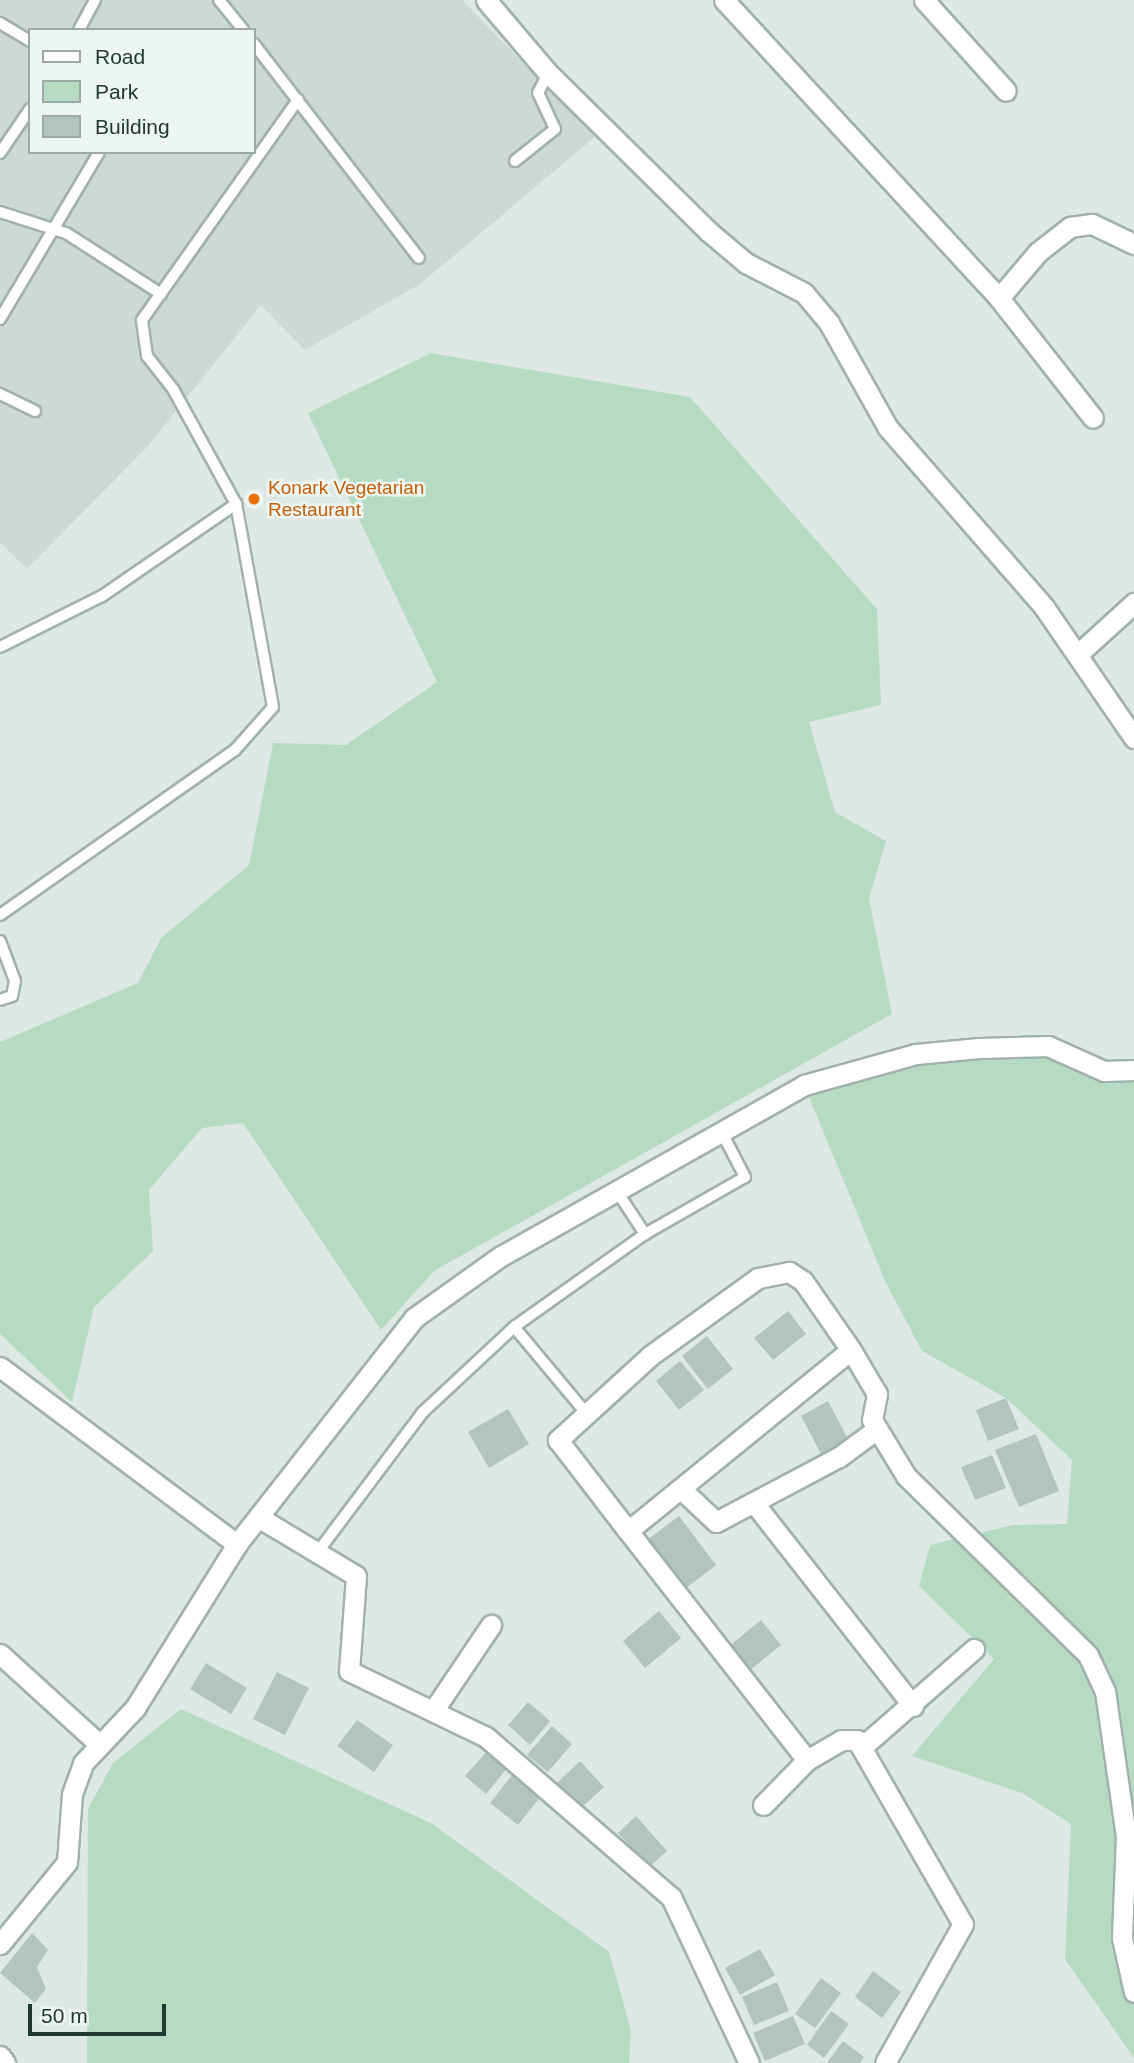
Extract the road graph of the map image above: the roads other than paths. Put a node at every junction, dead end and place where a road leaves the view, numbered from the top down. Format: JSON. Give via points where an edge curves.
{"nodes":[{"id":1,"x":95,"y":0,"type":"edge"},
{"id":2,"x":219,"y":0,"type":"edge"},
{"id":3,"x":486,"y":0,"type":"edge"},
{"id":4,"x":924,"y":0,"type":"edge"},
{"id":5,"x":727,"y":1,"type":"edge"},
{"id":6,"x":0,"y":23,"type":"edge"},
{"id":7,"x":80,"y":28,"type":"edge"},
{"id":8,"x":241,"y":28,"type":"edge"},
{"id":9,"x":28,"y":40,"type":"edge"},
{"id":10,"x":256,"y":47,"type":"edge"},
{"id":11,"x":548,"y":73,"type":"junction"},
{"id":12,"x":1006,"y":91,"type":"dead end"},
{"id":13,"x":298,"y":100,"type":"junction"},
{"id":14,"x":28,"y":112,"type":"edge"},
{"id":15,"x":0,"y":153,"type":"edge"},
{"id":16,"x":98,"y":154,"type":"edge"},
{"id":17,"x":515,"y":162,"type":"dead end"},
{"id":18,"x":0,"y":212,"type":"edge"},
{"id":19,"x":51,"y":229,"type":"junction"},
{"id":20,"x":1134,"y":244,"type":"edge"},
{"id":21,"x":419,"y":258,"type":"dead end"},
{"id":22,"x":161,"y":294,"type":"junction"},
{"id":23,"x":999,"y":298,"type":"junction"},
{"id":24,"x":0,"y":319,"type":"edge"},
{"id":25,"x":0,"y":394,"type":"edge"},
{"id":26,"x":35,"y":411,"type":"dead end"},
{"id":27,"x":1093,"y":418,"type":"dead end"},
{"id":28,"x":236,"y":504,"type":"junction"},
{"id":29,"x":1134,"y":603,"type":"edge"},
{"id":30,"x":0,"y":647,"type":"edge"},
{"id":31,"x":1078,"y":654,"type":"junction"},
{"id":32,"x":1133,"y":735,"type":"edge"},
{"id":33,"x":0,"y":915,"type":"edge"},
{"id":34,"x":0,"y":941,"type":"edge"},
{"id":35,"x":0,"y":1000,"type":"edge"},
{"id":36,"x":1134,"y":1070,"type":"edge"},
{"id":37,"x":721,"y":1130,"type":"junction"},
{"id":38,"x":616,"y":1190,"type":"junction"},
{"id":39,"x":645,"y":1234,"type":"junction"},
{"id":40,"x":514,"y":1327,"type":"junction"},
{"id":41,"x":851,"y":1350,"type":"junction"},
{"id":42,"x":0,"y":1367,"type":"edge"},
{"id":43,"x":586,"y":1413,"type":"junction"},
{"id":44,"x":877,"y":1429,"type":"junction"},
{"id":45,"x":681,"y":1489,"type":"junction"},
{"id":46,"x":754,"y":1503,"type":"junction"},
{"id":47,"x":258,"y":1517,"type":"junction"},
{"id":48,"x":628,"y":1531,"type":"junction"},
{"id":49,"x":237,"y":1544,"type":"junction"},
{"id":50,"x":317,"y":1552,"type":"junction"},
{"id":51,"x":491,"y":1625,"type":"dead end"},
{"id":52,"x":974,"y":1649,"type":"dead end"},
{"id":53,"x":0,"y":1654,"type":"edge"},
{"id":54,"x":913,"y":1706,"type":"junction"},
{"id":55,"x":433,"y":1712,"type":"junction"},
{"id":56,"x":100,"y":1745,"type":"junction"},
{"id":57,"x":862,"y":1747,"type":"junction"},
{"id":58,"x":807,"y":1760,"type":"junction"},
{"id":59,"x":763,"y":1805,"type":"dead end"},
{"id":60,"x":0,"y":1944,"type":"edge"},
{"id":61,"x":1134,"y":1992,"type":"edge"},
{"id":62,"x":0,"y":2056,"type":"edge"},
{"id":63,"x":5,"y":2063,"type":"edge"},
{"id":64,"x":749,"y":2063,"type":"edge"},
{"id":65,"x":885,"y":2063,"type":"edge"}],
"edges":[{"from":1,"to":7,"type":"lane"},
{"from":2,"to":8,"type":"lane"},
{"from":3,"to":11,"type":"street"},
{"from":4,"to":12,"type":"street"},
{"from":5,"to":23,"type":"street"},
{"from":6,"to":9,"type":"lane"},
{"from":10,"to":13,"type":"lane"},
{"from":11,"to":17,"type":"lane","via":[[538,93],[555,129]]},
{"from":11,"to":31,"type":"street","via":[[708,231],[746,263],[804,293],[829,323],[888,428],[997,549]]},
{"from":13,"to":21,"type":"lane"},
{"from":13,"to":22,"type":"lane"},
{"from":14,"to":15,"type":"lane"},
{"from":16,"to":19,"type":"lane"},
{"from":18,"to":19,"type":"lane"},
{"from":19,"to":22,"type":"lane"},
{"from":19,"to":24,"type":"lane"},
{"from":20,"to":23,"type":"street","via":[[1092,224],[1070,227],[1038,251]]},
{"from":22,"to":28,"type":"lane","via":[[142,320],[147,356],[173,389]]},
{"from":23,"to":27,"type":"street"},
{"from":25,"to":26,"type":"lane"},
{"from":28,"to":30,"type":"lane","via":[[102,596]]},
{"from":28,"to":33,"type":"lane","via":[[273,706],[235,750]]},
{"from":29,"to":31,"type":"street"},
{"from":31,"to":32,"type":"street"},
{"from":34,"to":35,"type":"lane","via":[[15,981],[12,996]]},
{"from":36,"to":37,"type":"street","via":[[1104,1071],[1048,1046],[916,1054],[804,1085]]},
{"from":37,"to":38,"type":"street"},
{"from":37,"to":39,"type":"lane","via":[[745,1177]]},
{"from":38,"to":39,"type":"lane"},
{"from":38,"to":47,"type":"street","via":[[501,1256],[414,1318]]},
{"from":39,"to":40,"type":"lane"},
{"from":40,"to":43,"type":"lane"},
{"from":40,"to":50,"type":"lane","via":[[423,1412]]},
{"from":41,"to":43,"type":"street","via":[[803,1281],[774,1271],[650,1356]]},
{"from":41,"to":44,"type":"street","via":[[877,1394]]},
{"from":41,"to":45,"type":"street"},
{"from":42,"to":49,"type":"street"},
{"from":43,"to":48,"type":"street","via":[[558,1440]]},
{"from":44,"to":46,"type":"street"},
{"from":44,"to":61,"type":"street","via":[[906,1476],[1088,1654],[1105,1691],[1126,1837],[1122,1938]]},
{"from":45,"to":46,"type":"street","via":[[716,1522]]},
{"from":45,"to":48,"type":"street"},
{"from":46,"to":54,"type":"street"},
{"from":47,"to":49,"type":"street"},
{"from":47,"to":50,"type":"street"},
{"from":48,"to":58,"type":"street"},
{"from":49,"to":56,"type":"street","via":[[135,1708]]},
{"from":50,"to":55,"type":"street","via":[[356,1576],[349,1671]]},
{"from":51,"to":55,"type":"street"},
{"from":52,"to":54,"type":"street"},
{"from":53,"to":56,"type":"street"},
{"from":54,"to":57,"type":"street"},
{"from":55,"to":64,"type":"street","via":[[486,1737],[671,1897]]},
{"from":56,"to":60,"type":"street","via":[[83,1763],[72,1794],[67,1862]]},
{"from":57,"to":58,"type":"street","via":[[849,1737]]},
{"from":57,"to":65,"type":"street","via":[[963,1924]]},
{"from":58,"to":59,"type":"street"},
{"from":62,"to":63,"type":"street"}]}
